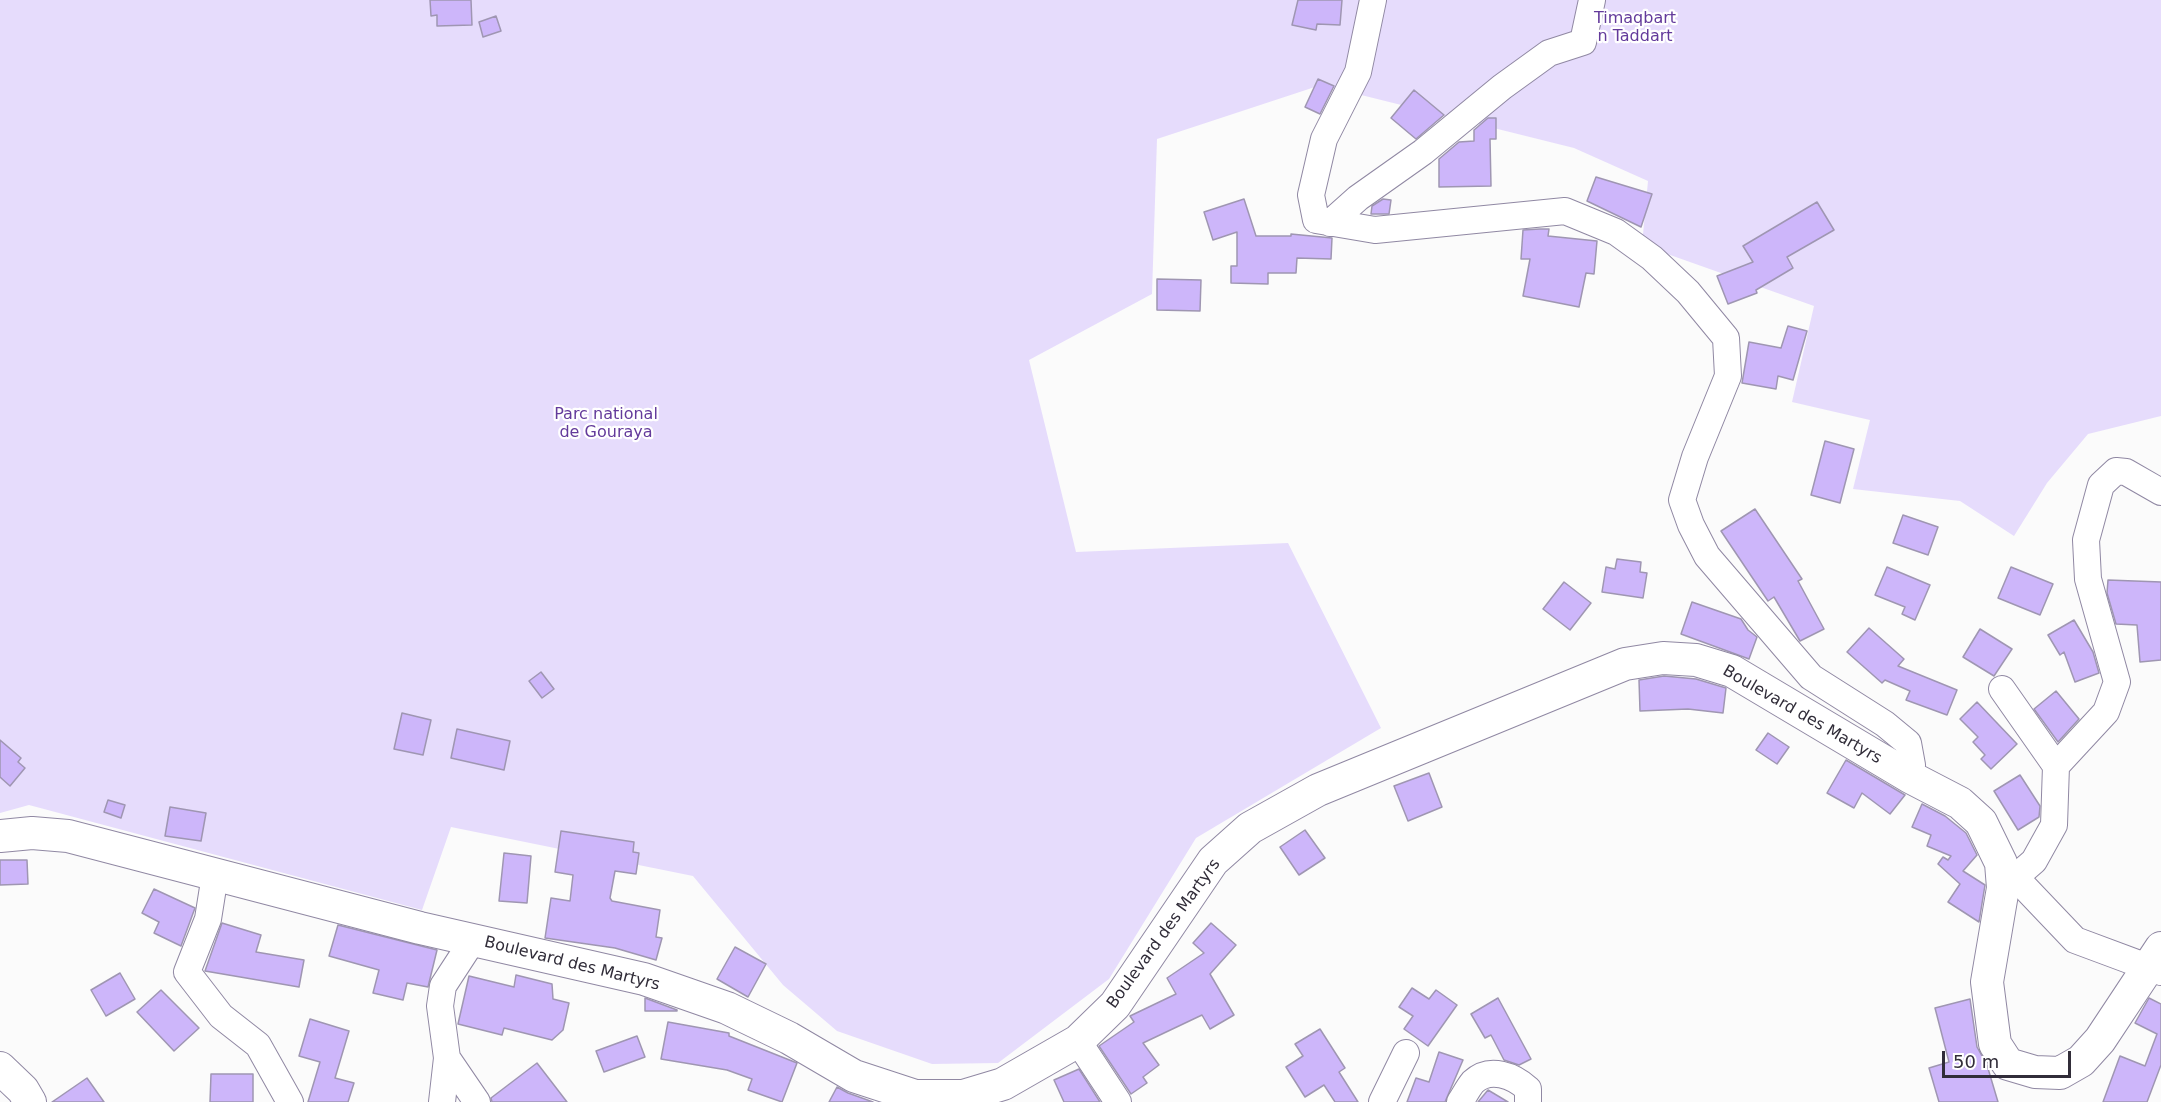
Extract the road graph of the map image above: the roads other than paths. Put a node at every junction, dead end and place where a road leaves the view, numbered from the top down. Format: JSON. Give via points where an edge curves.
{"nodes":[{"id":1,"x":1373,"y":0,"type":"edge"},
{"id":2,"x":1592,"y":0,"type":"edge"},
{"id":3,"x":1330,"y":223,"type":"junction"},
{"id":4,"x":2161,"y":492,"type":"edge"},
{"id":5,"x":2002,"y":689,"type":"dead end"},
{"id":6,"x":2056,"y":766,"type":"junction"},
{"id":7,"x":1910,"y":777,"type":"junction"},
{"id":8,"x":0,"y":836,"type":"edge"},
{"id":9,"x":215,"y":875,"type":"junction"},
{"id":10,"x":2009,"y":883,"type":"junction"},
{"id":11,"x":473,"y":940,"type":"junction"},
{"id":12,"x":2157,"y":962,"type":"edge"},
{"id":13,"x":1080,"y":1040,"type":"junction"},
{"id":14,"x":1406,"y":1053,"type":"dead end"},
{"id":15,"x":447,"y":1058,"type":"junction"},
{"id":16,"x":0,"y":1068,"type":"edge"},
{"id":17,"x":30,"y":1102,"type":"edge"},
{"id":18,"x":291,"y":1102,"type":"edge"},
{"id":19,"x":442,"y":1102,"type":"edge"},
{"id":20,"x":477,"y":1102,"type":"edge"},
{"id":21,"x":1118,"y":1102,"type":"edge"},
{"id":22,"x":1382,"y":1102,"type":"edge"},
{"id":23,"x":1460,"y":1102,"type":"edge"},
{"id":24,"x":1528,"y":1102,"type":"edge"}],
"edges":[{"from":1,"to":3,"type":"street","via":[[1358,72],[1324,139],[1311,195],[1316,220]]},
{"from":2,"to":3,"type":"street","via":[[1583,42],[1549,53]]},
{"from":3,"to":7,"type":"street","via":[[1375,230],[1565,211],[1616,232],[1681,285],[1726,338],[1728,376],[1682,500],[1691,525],[1707,556],[1811,677],[1886,724],[1908,743]]},
{"from":4,"to":6,"type":"street","via":[[2126,472],[2116,471],[2101,485],[2086,540],[2088,579],[2116,682],[2106,712]]},
{"from":5,"to":6,"type":"street"},
{"from":6,"to":10,"type":"street","via":[[2054,825],[2034,861]]},
{"from":7,"to":10,"type":"main road","name":"Boulevard des Martyrs","via":[[1960,803],[1981,822]]},
{"from":7,"to":13,"type":"main road","name":"Boulevard des Martyrs","via":[[1732,671],[1696,660],[1663,658],[1624,664],[1318,790],[1250,828],[1214,861],[1122,996]]},
{"from":8,"to":9,"type":"main road","name":"Boulevard des Martyrs","via":[[68,836]]},
{"from":9,"to":11,"type":"main road","name":"Boulevard des Martyrs"},
{"from":9,"to":18,"type":"street","via":[[208,919],[187,972],[221,1016],[258,1045]]},
{"from":10,"to":12,"type":"street","via":[[2075,940]]},
{"from":10,"to":12,"type":"main road","name":"Boulevard des Martyrs","via":[[1987,982],[1995,1044],[2008,1064],[2035,1072],[2060,1072],[2081,1061]]},
{"from":11,"to":13,"type":"main road","name":"Boulevard des Martyrs","via":[[644,979],[727,1008],[854,1076],[915,1096],[963,1096],[1003,1084]]},
{"from":11,"to":15,"type":"street","via":[[443,986],[440,1006]]},
{"from":13,"to":21,"type":"street"},
{"from":14,"to":22,"type":"street"},
{"from":15,"to":19,"type":"street"},
{"from":15,"to":20,"type":"street"},
{"from":16,"to":17,"type":"main road"},
{"from":23,"to":24,"type":"street","via":[[1474,1081],[1492,1074],[1515,1077],[1528,1089]]}]}
